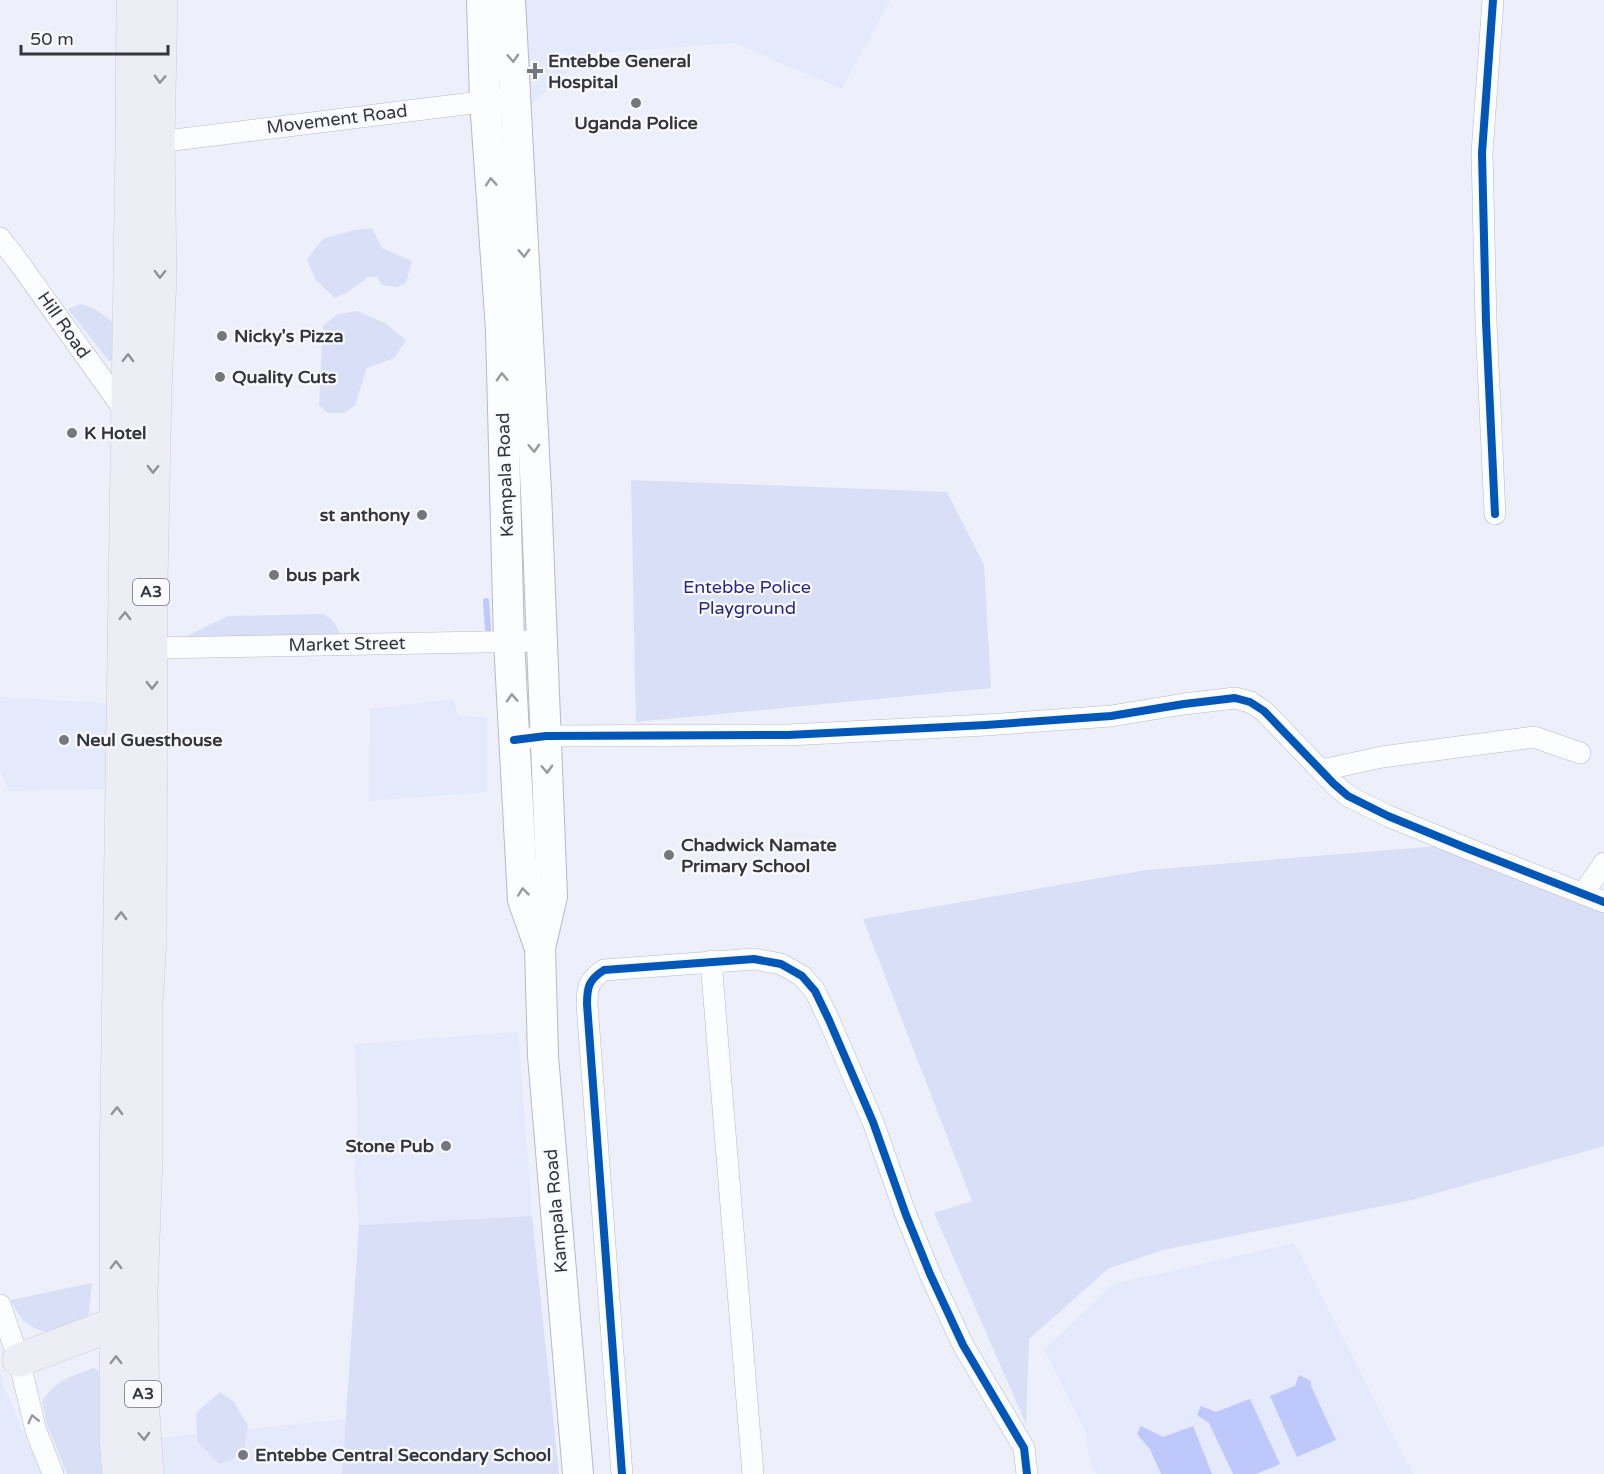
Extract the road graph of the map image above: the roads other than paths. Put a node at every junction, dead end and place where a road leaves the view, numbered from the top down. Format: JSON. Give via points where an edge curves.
{"nodes":[{"id":1,"x":133,"y":0,"type":"edge"},
{"id":2,"x":161,"y":0,"type":"edge"},
{"id":3,"x":482,"y":0,"type":"edge"},
{"id":4,"x":510,"y":0,"type":"edge"},
{"id":5,"x":1493,"y":0,"type":"edge"},
{"id":6,"x":516,"y":99,"type":"junction"},
{"id":7,"x":486,"y":100,"type":"junction"},
{"id":8,"x":158,"y":139,"type":"junction"},
{"id":9,"x":0,"y":238,"type":"edge"},
{"id":10,"x":127,"y":414,"type":"junction"},
{"id":11,"x":1495,"y":514,"type":"dead end"},
{"id":12,"x":509,"y":641,"type":"junction"},
{"id":13,"x":542,"y":641,"type":"junction"},
{"id":14,"x":152,"y":648,"type":"junction"},
{"id":15,"x":546,"y":736,"type":"junction"},
{"id":16,"x":514,"y":740,"type":"junction"},
{"id":17,"x":1580,"y":753,"type":"dead end"},
{"id":18,"x":1322,"y":770,"type":"junction"},
{"id":19,"x":1604,"y":863,"type":"edge"},
{"id":20,"x":1583,"y":894,"type":"junction"},
{"id":21,"x":1604,"y":902,"type":"edge"},
{"id":22,"x":540,"y":948,"type":"junction"},
{"id":23,"x":711,"y":961,"type":"junction"},
{"id":24,"x":0,"y":1305,"type":"edge"},
{"id":25,"x":129,"y":1319,"type":"junction"},
{"id":26,"x":20,"y":1360,"type":"junction"},
{"id":27,"x":54,"y":1474,"type":"edge"},
{"id":28,"x":120,"y":1474,"type":"edge"},
{"id":29,"x":147,"y":1474,"type":"edge"},
{"id":30,"x":578,"y":1474,"type":"edge"},
{"id":31,"x":622,"y":1474,"type":"edge"},
{"id":32,"x":753,"y":1474,"type":"edge"},
{"id":33,"x":1027,"y":1474,"type":"edge"}],
"edges":[{"from":10,"to":1,"type":"highway","number":"A3","one_way":true},
{"from":2,"to":8,"type":"highway","number":"A3","one_way":true},
{"from":3,"to":7,"type":"main road","name":"Kampala Road"},
{"from":4,"to":6,"type":"main road","name":"Kampala Road","one_way":true},
{"from":5,"to":11,"type":"street","via":[[1482,153]]},
{"from":6,"to":7,"type":"street","name":"Movement Road"},
{"from":6,"to":13,"type":"main road","name":"Kampala Road","one_way":true},
{"from":7,"to":8,"type":"street","name":"Movement Road"},
{"from":12,"to":7,"type":"main road","name":"Kampala Road","one_way":true,"via":[[501,330]]},
{"from":8,"to":14,"type":"highway","number":"A3","one_way":true,"via":[[160,277]]},
{"from":9,"to":10,"type":"street","name":"Hill Road"},
{"from":25,"to":10,"type":"highway","number":"A3","one_way":true,"via":[[116,1170]]},
{"from":12,"to":13,"type":"street","name":"Market Street"},
{"from":12,"to":14,"type":"street","name":"Market Street"},
{"from":16,"to":12,"type":"main road","name":"Kampala Road","one_way":true},
{"from":13,"to":15,"type":"main road","name":"Kampala Road"},
{"from":14,"to":25,"type":"highway","number":"A3","one_way":true,"via":[[146,1156],[143,1223]]},
{"from":15,"to":16,"type":"street"},
{"from":15,"to":18,"type":"street","via":[[788,735],[986,725],[1110,716],[1235,698],[1264,711]]},
{"from":15,"to":22,"type":"main road","name":"Kampala Road","one_way":true,"via":[[552,896]]},
{"from":22,"to":16,"type":"main road","name":"Kampala Road","one_way":true,"via":[[522,900]]},
{"from":17,"to":18,"type":"street","via":[[1534,737],[1382,757]]},
{"from":18,"to":20,"type":"street","via":[[1348,796],[1388,816]]},
{"from":19,"to":20,"type":"street"},
{"from":20,"to":21,"type":"street"},
{"from":22,"to":30,"type":"main road","name":"Kampala Road","via":[[543,1056]]},
{"from":23,"to":31,"type":"street","via":[[604,970],[594,976],[587,988]]},
{"from":23,"to":32,"type":"street"},
{"from":23,"to":33,"type":"street","via":[[754,959],[782,964],[802,976],[815,991],[873,1122],[930,1274],[963,1345],[1024,1448]]},
{"from":24,"to":26,"type":"street"},
{"from":25,"to":26,"type":"highway"},
{"from":28,"to":25,"type":"highway","number":"A3","one_way":true,"via":[[116,1439]]},
{"from":25,"to":29,"type":"highway","number":"A3","one_way":true},
{"from":27,"to":26,"type":"street","one_way":true,"via":[[36,1431]]}]}
